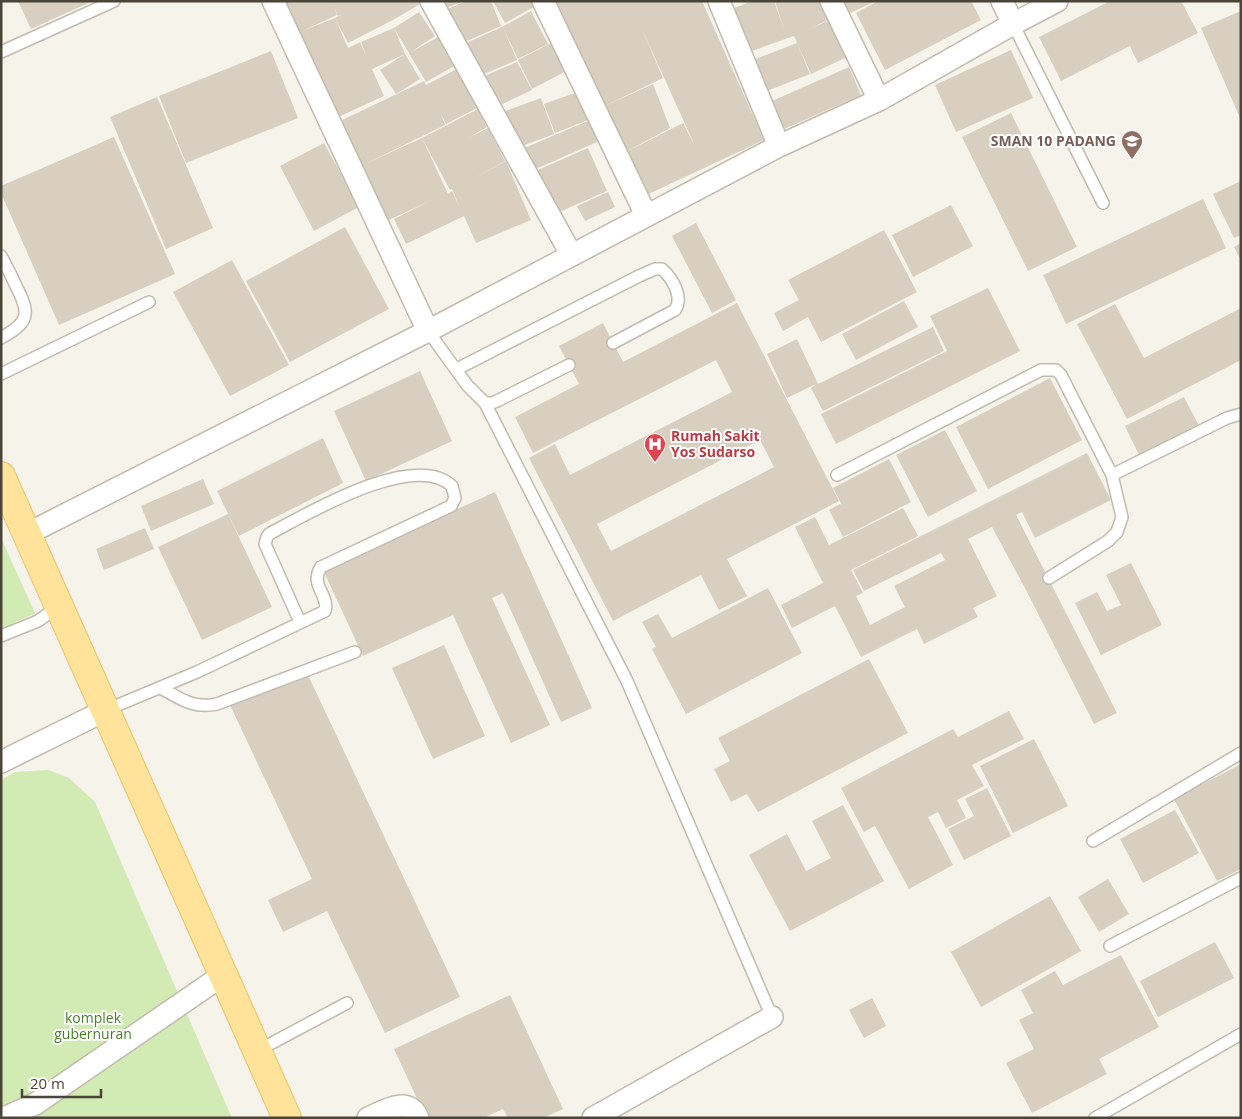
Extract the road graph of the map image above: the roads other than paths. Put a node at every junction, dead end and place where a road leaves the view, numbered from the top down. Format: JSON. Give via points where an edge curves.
{"nodes":[{"id":1,"x":114,"y":1,"type":"edge"},
{"id":2,"x":273,"y":1,"type":"edge"},
{"id":3,"x":431,"y":1,"type":"edge"},
{"id":4,"x":542,"y":1,"type":"edge"},
{"id":5,"x":719,"y":1,"type":"edge"},
{"id":6,"x":831,"y":1,"type":"edge"},
{"id":7,"x":1002,"y":1,"type":"edge"},
{"id":8,"x":1057,"y":1,"type":"edge"},
{"id":9,"x":1013,"y":24,"type":"junction"},
{"id":10,"x":1,"y":52,"type":"edge"},
{"id":11,"x":879,"y":100,"type":"junction"},
{"id":12,"x":779,"y":146,"type":"junction"},
{"id":13,"x":1103,"y":203,"type":"dead end"},
{"id":14,"x":646,"y":215,"type":"junction"},
{"id":15,"x":571,"y":254,"type":"junction"},
{"id":16,"x":1,"y":256,"type":"edge"},
{"id":17,"x":149,"y":302,"type":"dead end"},
{"id":18,"x":428,"y":331,"type":"junction"},
{"id":19,"x":1,"y":338,"type":"edge"},
{"id":20,"x":613,"y":343,"type":"dead end"},
{"id":21,"x":569,"y":365,"type":"dead end"},
{"id":22,"x":457,"y":369,"type":"junction"},
{"id":23,"x":1,"y":374,"type":"edge"},
{"id":24,"x":484,"y":403,"type":"junction"},
{"id":25,"x":1241,"y":414,"type":"edge"},
{"id":26,"x":837,"y":475,"type":"dead end"},
{"id":27,"x":1112,"y":475,"type":"junction"},
{"id":28,"x":1,"y":476,"type":"edge"},
{"id":29,"x":27,"y":534,"type":"junction"},
{"id":30,"x":1049,"y":578,"type":"dead end"},
{"id":31,"x":59,"y":606,"type":"junction"},
{"id":32,"x":300,"y":622,"type":"junction"},
{"id":33,"x":1,"y":636,"type":"edge"},
{"id":34,"x":355,"y":652,"type":"dead end"},
{"id":35,"x":161,"y":688,"type":"junction"},
{"id":36,"x":106,"y":710,"type":"junction"},
{"id":37,"x":1241,"y":753,"type":"edge"},
{"id":38,"x":1,"y":762,"type":"edge"},
{"id":39,"x":1094,"y":841,"type":"dead end"},
{"id":40,"x":1241,"y":878,"type":"edge"},
{"id":41,"x":1110,"y":946,"type":"dead end"},
{"id":42,"x":223,"y":975,"type":"junction"},
{"id":43,"x":347,"y":1003,"type":"dead end"},
{"id":44,"x":772,"y":1017,"type":"joint"},
{"id":45,"x":1241,"y":1034,"type":"edge"},
{"id":46,"x":257,"y":1050,"type":"junction"},
{"id":47,"x":4,"y":1118,"type":"edge"},
{"id":48,"x":287,"y":1118,"type":"edge"},
{"id":49,"x":368,"y":1118,"type":"edge"},
{"id":50,"x":418,"y":1118,"type":"edge"},
{"id":51,"x":593,"y":1118,"type":"edge"},
{"id":52,"x":1095,"y":1118,"type":"edge"}],
"edges":[{"from":1,"to":10,"type":"lane"},
{"from":2,"to":18,"type":"street"},
{"from":3,"to":15,"type":"street"},
{"from":4,"to":14,"type":"street"},
{"from":5,"to":12,"type":"street"},
{"from":6,"to":11,"type":"street"},
{"from":7,"to":9,"type":"street"},
{"from":8,"to":9,"type":"street"},
{"from":9,"to":11,"type":"street"},
{"from":9,"to":13,"type":"lane"},
{"from":11,"to":12,"type":"street"},
{"from":12,"to":14,"type":"street"},
{"from":14,"to":15,"type":"street"},
{"from":15,"to":18,"type":"street"},
{"from":16,"to":19,"type":"lane","via":[[26,310],[19,326]]},
{"from":17,"to":23,"type":"lane"},
{"from":18,"to":22,"type":"lane"},
{"from":18,"to":29,"type":"street"},
{"from":20,"to":22,"type":"lane","via":[[678,306],[679,298],[662,269],[639,276]]},
{"from":21,"to":24,"type":"lane","via":[[497,401]]},
{"from":22,"to":24,"type":"lane"},
{"from":24,"to":44,"type":"lane","via":[[627,681]]},
{"from":25,"to":27,"type":"lane","via":[[1226,418]]},
{"from":26,"to":27,"type":"lane","via":[[1041,370],[1049,369],[1061,375]]},
{"from":27,"to":30,"type":"lane","via":[[1122,518],[1117,532]]},
{"from":28,"to":29,"type":"main road"},
{"from":29,"to":31,"type":"main road"},
{"from":31,"to":33,"type":"lane","via":[[38,621]]},
{"from":31,"to":36,"type":"main road"},
{"from":32,"to":32,"type":"lane","via":[[265,544],[269,534],[338,499],[396,478],[416,475],[437,478],[452,486],[455,498],[451,506],[321,567],[317,582],[327,609]]},
{"from":32,"to":35,"type":"lane"},
{"from":34,"to":35,"type":"lane","via":[[217,704],[191,704]]},
{"from":35,"to":36,"type":"lane"},
{"from":36,"to":38,"type":"street"},
{"from":36,"to":42,"type":"main road"},
{"from":37,"to":39,"type":"lane"},
{"from":40,"to":41,"type":"lane"},
{"from":42,"to":46,"type":"main road"},
{"from":42,"to":47,"type":"street","via":[[35,1104]]},
{"from":43,"to":46,"type":"lane"},
{"from":44,"to":51,"type":"street"},
{"from":45,"to":52,"type":"lane"},
{"from":46,"to":48,"type":"main road"},
{"from":49,"to":50,"type":"street","via":[[406,1105]]}]}
